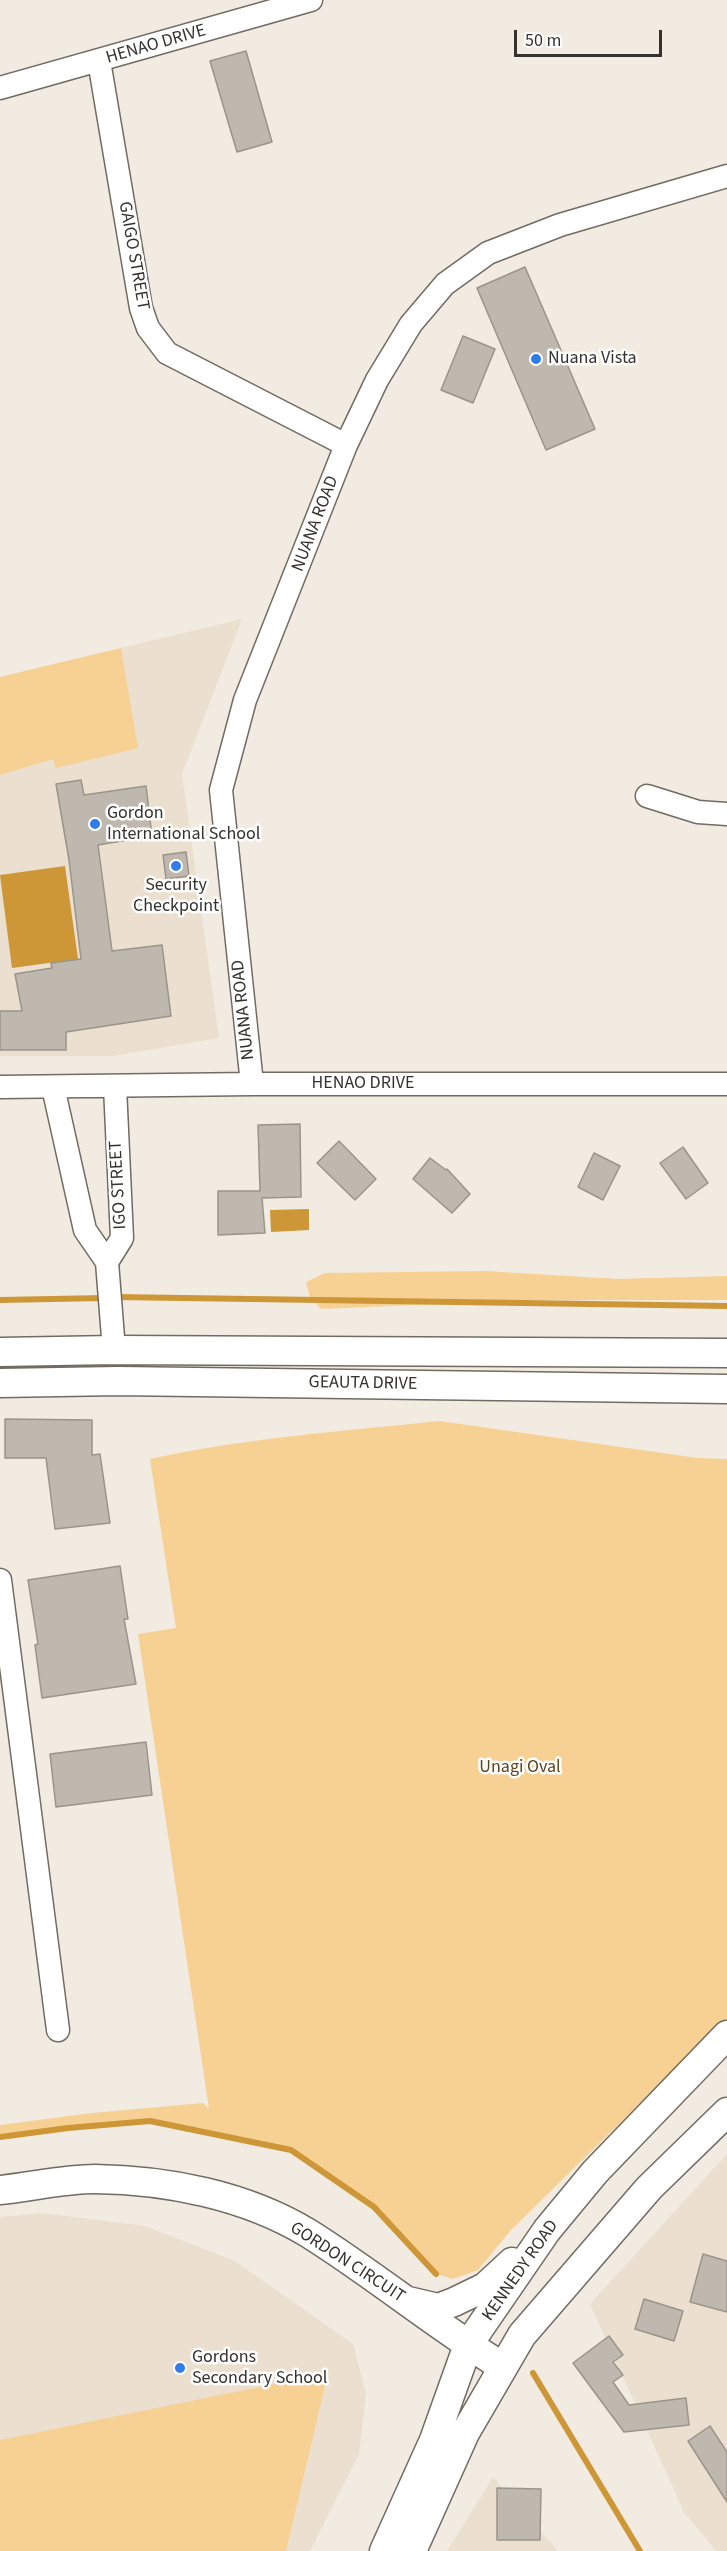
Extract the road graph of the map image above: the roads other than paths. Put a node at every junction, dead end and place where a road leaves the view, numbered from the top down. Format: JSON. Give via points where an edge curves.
{"nodes":[{"id":1,"x":311,"y":0,"type":"edge"},
{"id":2,"x":99,"y":61,"type":"junction"},
{"id":3,"x":0,"y":88,"type":"edge"},
{"id":4,"x":727,"y":176,"type":"edge"},
{"id":5,"x":346,"y":445,"type":"junction"},
{"id":6,"x":647,"y":796,"type":"dead end"},
{"id":7,"x":727,"y":814,"type":"edge"},
{"id":8,"x":252,"y":1084,"type":"junction"},
{"id":9,"x":727,"y":1084,"type":"edge"},
{"id":10,"x":53,"y":1087,"type":"junction"},
{"id":11,"x":115,"y":1087,"type":"junction"},
{"id":12,"x":0,"y":1088,"type":"edge"},
{"id":13,"x":106,"y":1262,"type":"junction"},
{"id":14,"x":114,"y":1340,"type":"junction"},
{"id":15,"x":0,"y":1353,"type":"edge"},
{"id":16,"x":727,"y":1353,"type":"edge"},
{"id":17,"x":0,"y":1383,"type":"edge"},
{"id":18,"x":727,"y":1389,"type":"edge"},
{"id":19,"x":0,"y":1580,"type":"edge"},
{"id":20,"x":58,"y":2030,"type":"dead end"},
{"id":21,"x":727,"y":2035,"type":"edge"},
{"id":22,"x":727,"y":2112,"type":"edge"},
{"id":23,"x":0,"y":2190,"type":"edge"},
{"id":24,"x":547,"y":2230,"type":"junction"},
{"id":25,"x":405,"y":2300,"type":"junction"},
{"id":26,"x":468,"y":2345,"type":"junction"},
{"id":27,"x":502,"y":2367,"type":"junction"},
{"id":28,"x":434,"y":2440,"type":"junction"},
{"id":29,"x":384,"y":2551,"type":"edge"},
{"id":30,"x":412,"y":2551,"type":"edge"}],
"edges":[{"from":1,"to":2,"type":"street","name":"HENAO DRIVE"},
{"from":2,"to":3,"type":"street","name":"HENAO DRIVE"},
{"from":2,"to":5,"type":"street","name":"GAIGO STREET","via":[[141,308],[148,328],[166,353]]},
{"from":4,"to":5,"type":"street","name":"NUANA ROAD","via":[[560,225],[488,254],[445,284],[411,324],[377,380]]},
{"from":5,"to":8,"type":"street","name":"NUANA ROAD","via":[[245,700],[221,790]]},
{"from":6,"to":7,"type":"street","via":[[698,812]]},
{"from":8,"to":9,"type":"street","name":"HENAO DRIVE"},
{"from":8,"to":11,"type":"street","name":"HENAO DRIVE"},
{"from":10,"to":11,"type":"street","name":"HENAO DRIVE"},
{"from":10,"to":12,"type":"street","name":"HENAO DRIVE"},
{"from":10,"to":13,"type":"street","via":[[85,1230]]},
{"from":11,"to":13,"type":"street","name":"IGO STREET","via":[[122,1238]]},
{"from":13,"to":14,"type":"street"},
{"from":14,"to":15,"type":"main road","name":"GEAUTA DRIVE"},
{"from":14,"to":16,"type":"main road","name":"GEAUTA DRIVE"},
{"from":17,"to":18,"type":"main road","name":"GEAUTA DRIVE"},
{"from":19,"to":20,"type":"street","via":[[26,1723]]},
{"from":21,"to":24,"type":"main road","name":"KENNEDY ROAD","via":[[595,2172]]},
{"from":22,"to":27,"type":"main road","name":"KENNEDY ROAD","via":[[649,2188],[522,2335]]},
{"from":23,"to":25,"type":"main road","name":"GORDON CIRCUIT","via":[[93,2179],[156,2184],[216,2195],[264,2211],[307,2233]]},
{"from":24,"to":25,"type":"main road","via":[[485,2288],[438,2308]]},
{"from":24,"to":26,"type":"main road","name":"KENNEDY ROAD"},
{"from":25,"to":26,"type":"main road","name":"GORDON CIRCUIT"},
{"from":25,"to":28,"type":"main road","via":[[441,2350],[446,2371],[445,2407]]},
{"from":26,"to":27,"type":"main road","name":"GORDON CIRCUIT"},
{"from":26,"to":28,"type":"main road","name":"KENNEDY ROAD"},
{"from":27,"to":30,"type":"main road","name":"KENNEDY ROAD","via":[[465,2433]]},
{"from":28,"to":29,"type":"main road","name":"KENNEDY ROAD"}]}
